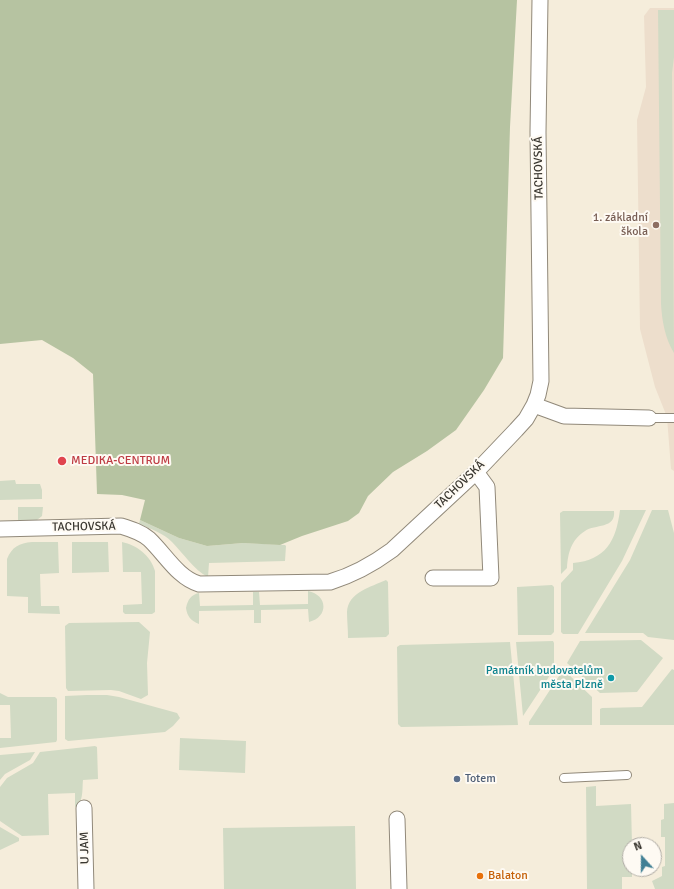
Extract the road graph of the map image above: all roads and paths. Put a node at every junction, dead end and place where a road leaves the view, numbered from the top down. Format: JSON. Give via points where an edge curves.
{"nodes":[{"id":1,"x":540,"y":0,"type":"edge"},
{"id":2,"x":534,"y":406,"type":"junction"},
{"id":3,"x":650,"y":418,"type":"joint"},
{"id":4,"x":674,"y":418,"type":"edge"},
{"id":5,"x":476,"y":472,"type":"junction"},
{"id":6,"x":0,"y":529,"type":"edge"},
{"id":7,"x":433,"y":578,"type":"dead end"},
{"id":8,"x":627,"y":775,"type":"dead end"},
{"id":9,"x":564,"y":778,"type":"dead end"},
{"id":10,"x":84,"y":808,"type":"dead end"},
{"id":11,"x":397,"y":819,"type":"dead end"},
{"id":12,"x":86,"y":889,"type":"edge"},
{"id":13,"x":399,"y":889,"type":"edge"}],
"edges":[{"from":1,"to":2,"type":"street","name":"TACHOVSKÁ","via":[[538,132],[541,381]]},
{"from":2,"to":3,"type":"street","via":[[564,416]]},
{"from":2,"to":5,"type":"street","name":"TACHOVSKÁ","via":[[526,419]]},
{"from":3,"to":4,"type":"lane"},
{"from":5,"to":6,"type":"street","name":"TACHOVSKÁ","via":[[392,550],[360,570],[330,582],[199,584],[182,575],[148,539],[134,530],[121,526]]},
{"from":5,"to":7,"type":"street","via":[[487,487],[492,578]]},
{"from":8,"to":9,"type":"lane"},
{"from":10,"to":12,"type":"street","name":"U JAM"},
{"from":11,"to":13,"type":"street"}]}
